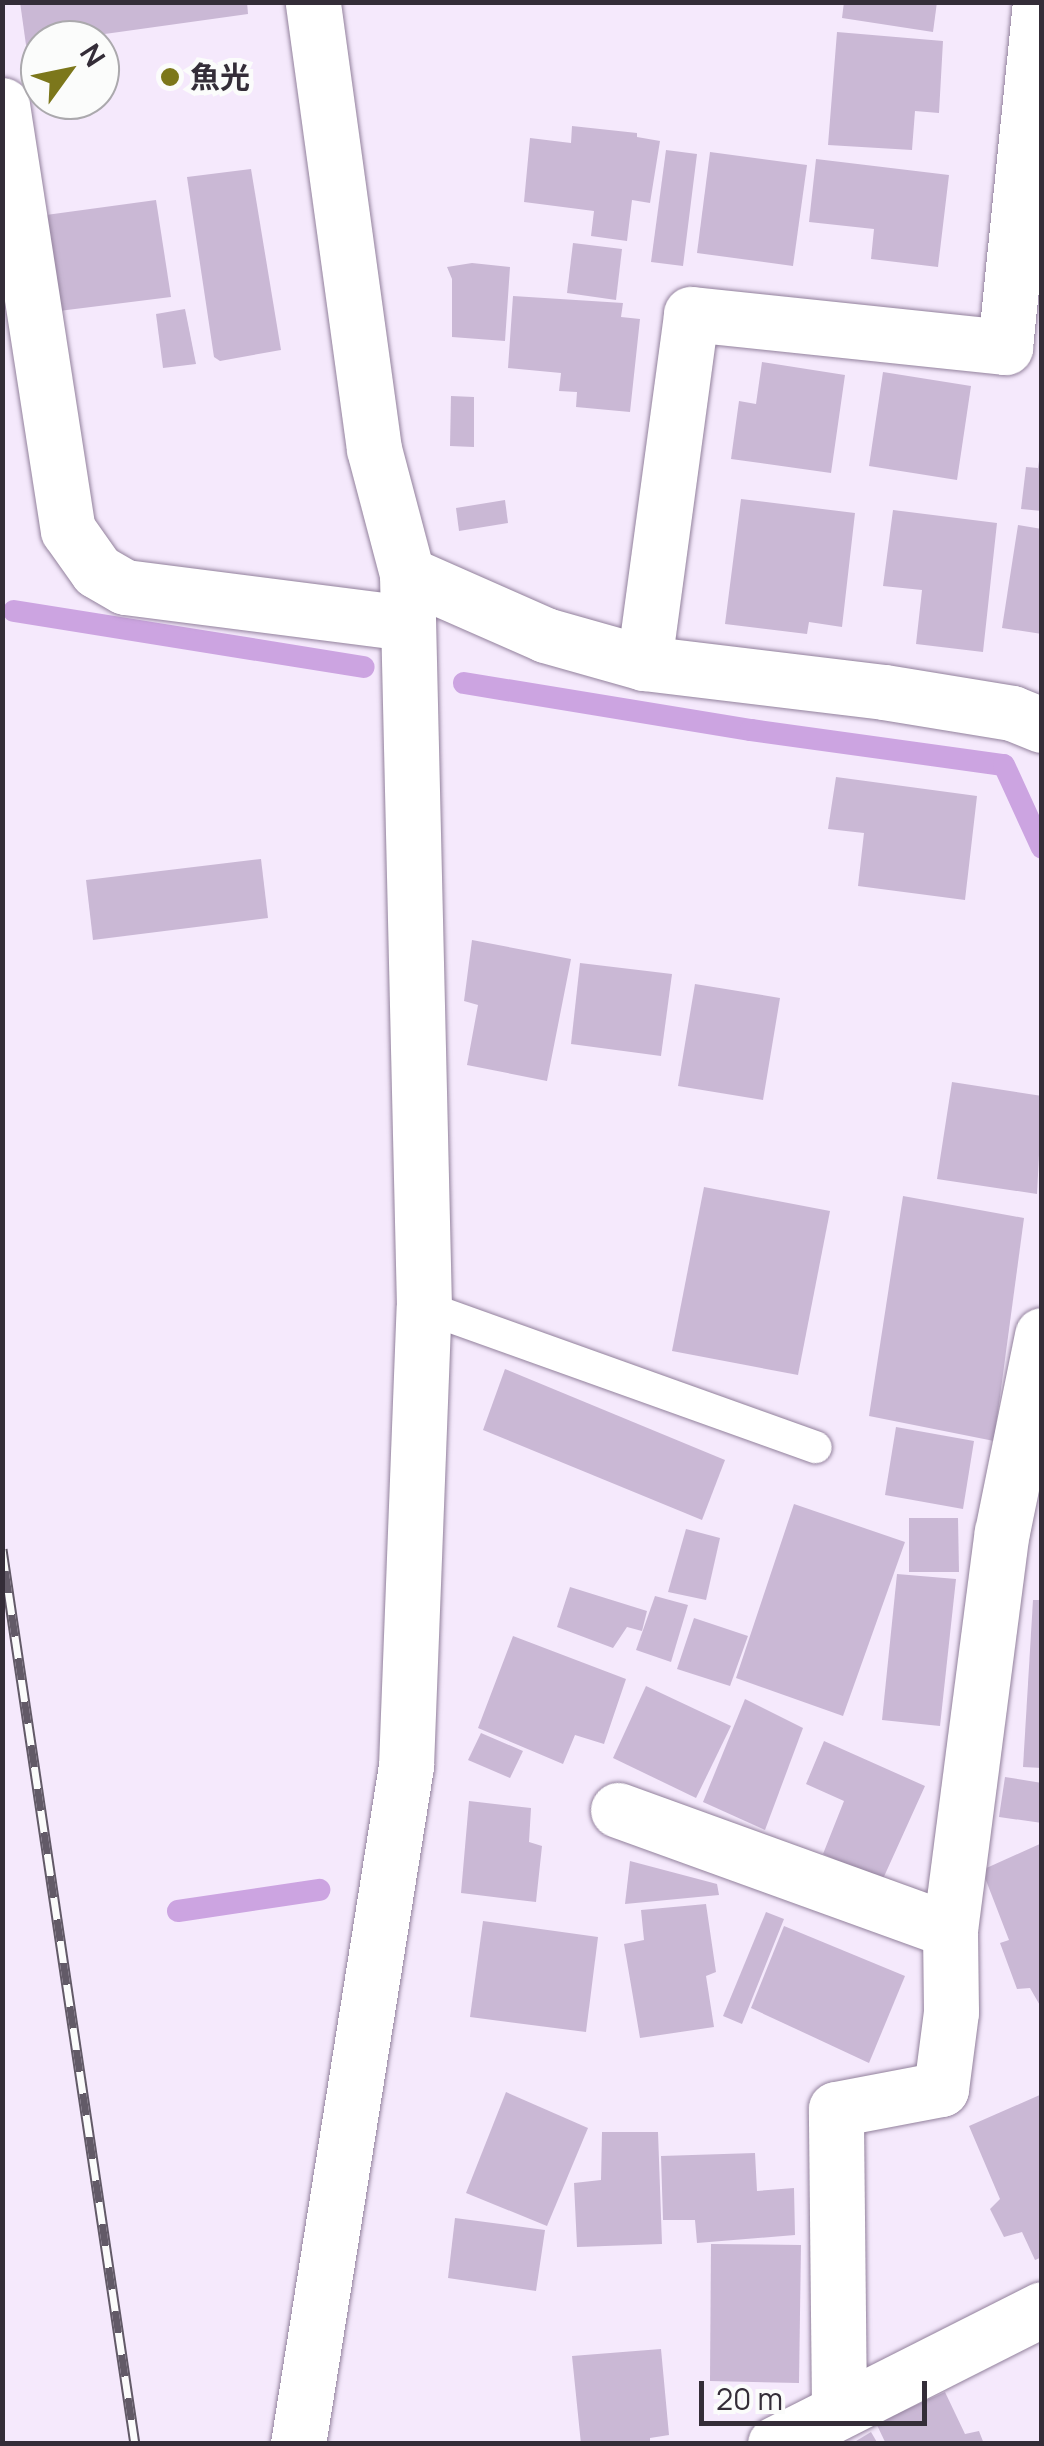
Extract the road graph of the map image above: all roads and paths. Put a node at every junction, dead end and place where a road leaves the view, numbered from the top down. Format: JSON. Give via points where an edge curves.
{"nodes":[{"id":1,"x":313,"y":2,"type":"edge"},
{"id":2,"x":1040,"y":2,"type":"edge"},
{"id":3,"x":2,"y":105,"type":"edge"},
{"id":4,"x":407,"y":598,"type":"junction"},
{"id":5,"x":644,"y":663,"type":"junction"},
{"id":6,"x":1042,"y":725,"type":"edge"},
{"id":7,"x":424,"y":1308,"type":"junction"},
{"id":8,"x":1042,"y":1335,"type":"edge"},
{"id":9,"x":816,"y":1447,"type":"dead end"},
{"id":10,"x":618,"y":1810,"type":"dead end"},
{"id":11,"x":950,"y":1930,"type":"junction"},
{"id":12,"x":1042,"y":2309,"type":"edge"},
{"id":13,"x":839,"y":2410,"type":"junction"},
{"id":14,"x":298,"y":2444,"type":"edge"},
{"id":15,"x":775,"y":2444,"type":"edge"}],
"edges":[{"from":1,"to":4,"type":"street","via":[[374,448]]},
{"from":2,"to":5,"type":"street","via":[[1005,347],[692,314]]},
{"from":3,"to":4,"type":"street","via":[[68,530],[97,571],[125,588]]},
{"from":4,"to":5,"type":"street"},
{"from":4,"to":7,"type":"street"},
{"from":5,"to":6,"type":"street","via":[[884,692],[1012,713]]},
{"from":7,"to":9,"type":"lane"},
{"from":7,"to":14,"type":"street","via":[[406,1766]]},
{"from":8,"to":11,"type":"street","via":[[1002,1532]]},
{"from":10,"to":11,"type":"street"},
{"from":11,"to":13,"type":"street","via":[[951,2012],[940,2089],[836,2109]]},
{"from":12,"to":13,"type":"street"},
{"from":13,"to":15,"type":"street"}]}
